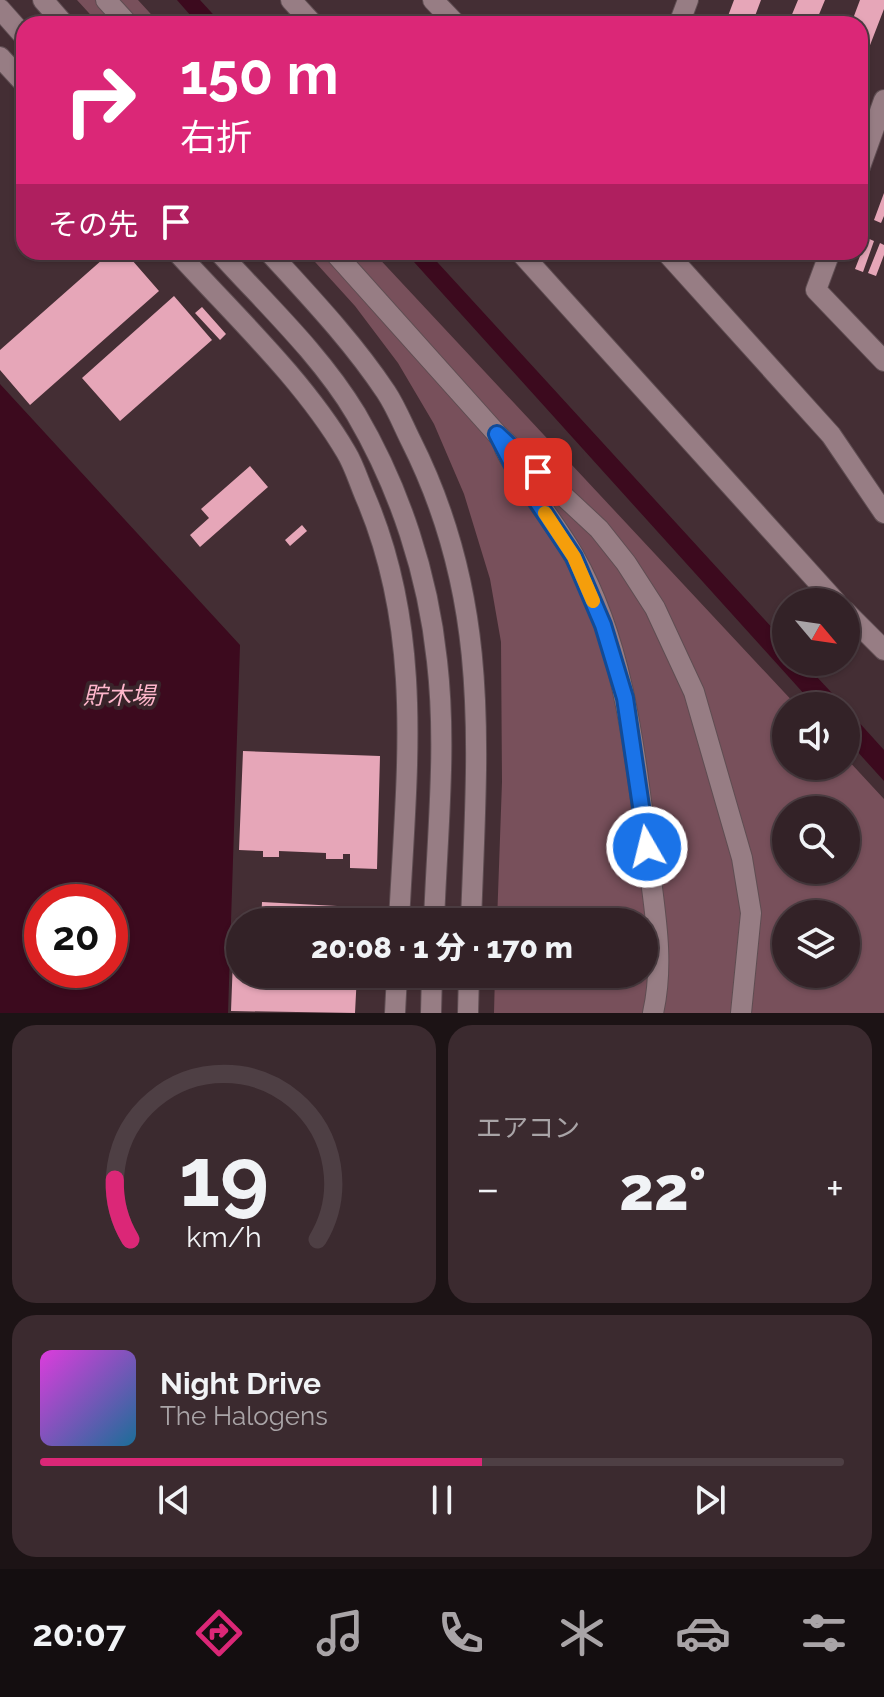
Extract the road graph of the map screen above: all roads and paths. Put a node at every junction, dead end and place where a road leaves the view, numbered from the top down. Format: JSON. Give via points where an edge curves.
{"nodes":[{"id":1,"x":43,"y":0,"type":"edge"},
{"id":2,"x":106,"y":0,"type":"edge"},
{"id":3,"x":291,"y":0,"type":"edge"},
{"id":4,"x":433,"y":0,"type":"edge"},
{"id":5,"x":0,"y":9,"type":"edge"},
{"id":6,"x":57,"y":16,"type":"edge"},
{"id":7,"x":121,"y":16,"type":"edge"},
{"id":8,"x":306,"y":16,"type":"edge"},
{"id":9,"x":448,"y":16,"type":"edge"},
{"id":10,"x":16,"y":27,"type":"edge"},
{"id":11,"x":0,"y":57,"type":"edge"},
{"id":12,"x":16,"y":74,"type":"edge"},
{"id":13,"x":884,"y":100,"type":"edge"},
{"id":14,"x":868,"y":129,"type":"edge"},
{"id":15,"x":184,"y":260,"type":"edge"},
{"id":16,"x":226,"y":260,"type":"edge"},
{"id":17,"x":276,"y":260,"type":"edge"},
{"id":18,"x":341,"y":260,"type":"edge"},
{"id":19,"x":527,"y":260,"type":"edge"},
{"id":20,"x":673,"y":260,"type":"edge"},
{"id":21,"x":827,"y":260,"type":"edge"},
{"id":22,"x":884,"y":361,"type":"edge"},
{"id":23,"x":497,"y":434,"type":"junction"},
{"id":24,"x":884,"y":513,"type":"edge"},
{"id":25,"x":823,"y":588,"type":"edge"},
{"id":26,"x":860,"y":626,"type":"edge"},
{"id":27,"x":884,"y":650,"type":"edge"},
{"id":28,"x":400,"y":908,"type":"edge"},
{"id":29,"x":434,"y":908,"type":"edge"},
{"id":30,"x":472,"y":908,"type":"edge"},
{"id":31,"x":396,"y":988,"type":"edge"},
{"id":32,"x":432,"y":988,"type":"edge"},
{"id":33,"x":469,"y":988,"type":"edge"},
{"id":34,"x":395,"y":1013,"type":"edge"},
{"id":35,"x":431,"y":1013,"type":"edge"},
{"id":36,"x":468,"y":1013,"type":"edge"},
{"id":37,"x":653,"y":1013,"type":"edge"},
{"id":38,"x":741,"y":1013,"type":"edge"}],
"edges":[{"from":1,"to":6,"type":"street"},
{"from":2,"to":7,"type":"street"},
{"from":3,"to":8,"type":"street"},
{"from":4,"to":9,"type":"street"},
{"from":5,"to":10,"type":"street"},
{"from":11,"to":12,"type":"street"},
{"from":13,"to":14,"type":"street"},
{"from":15,"to":28,"type":"street","via":[[303,393],[347,452],[380,530],[399,601],[407,674]]},
{"from":16,"to":29,"type":"street","via":[[313,356],[355,413],[412,538],[438,662]]},
{"from":17,"to":30,"type":"street","via":[[342,332],[387,394],[447,526],[475,659],[478,743]]},
{"from":18,"to":23,"type":"street"},
{"from":19,"to":25,"type":"street"},
{"from":20,"to":24,"type":"street","via":[[831,435]]},
{"from":21,"to":22,"type":"street","via":[[816,290]]},
{"from":23,"to":37,"type":"street","via":[[574,557],[603,625],[625,698],[660,959]]},
{"from":23,"to":38,"type":"street","via":[[599,529],[626,563],[655,608],[694,692],[742,858],[751,913]]},
{"from":26,"to":27,"type":"street"},
{"from":31,"to":34,"type":"street"},
{"from":32,"to":35,"type":"street"},
{"from":33,"to":36,"type":"street"}]}
